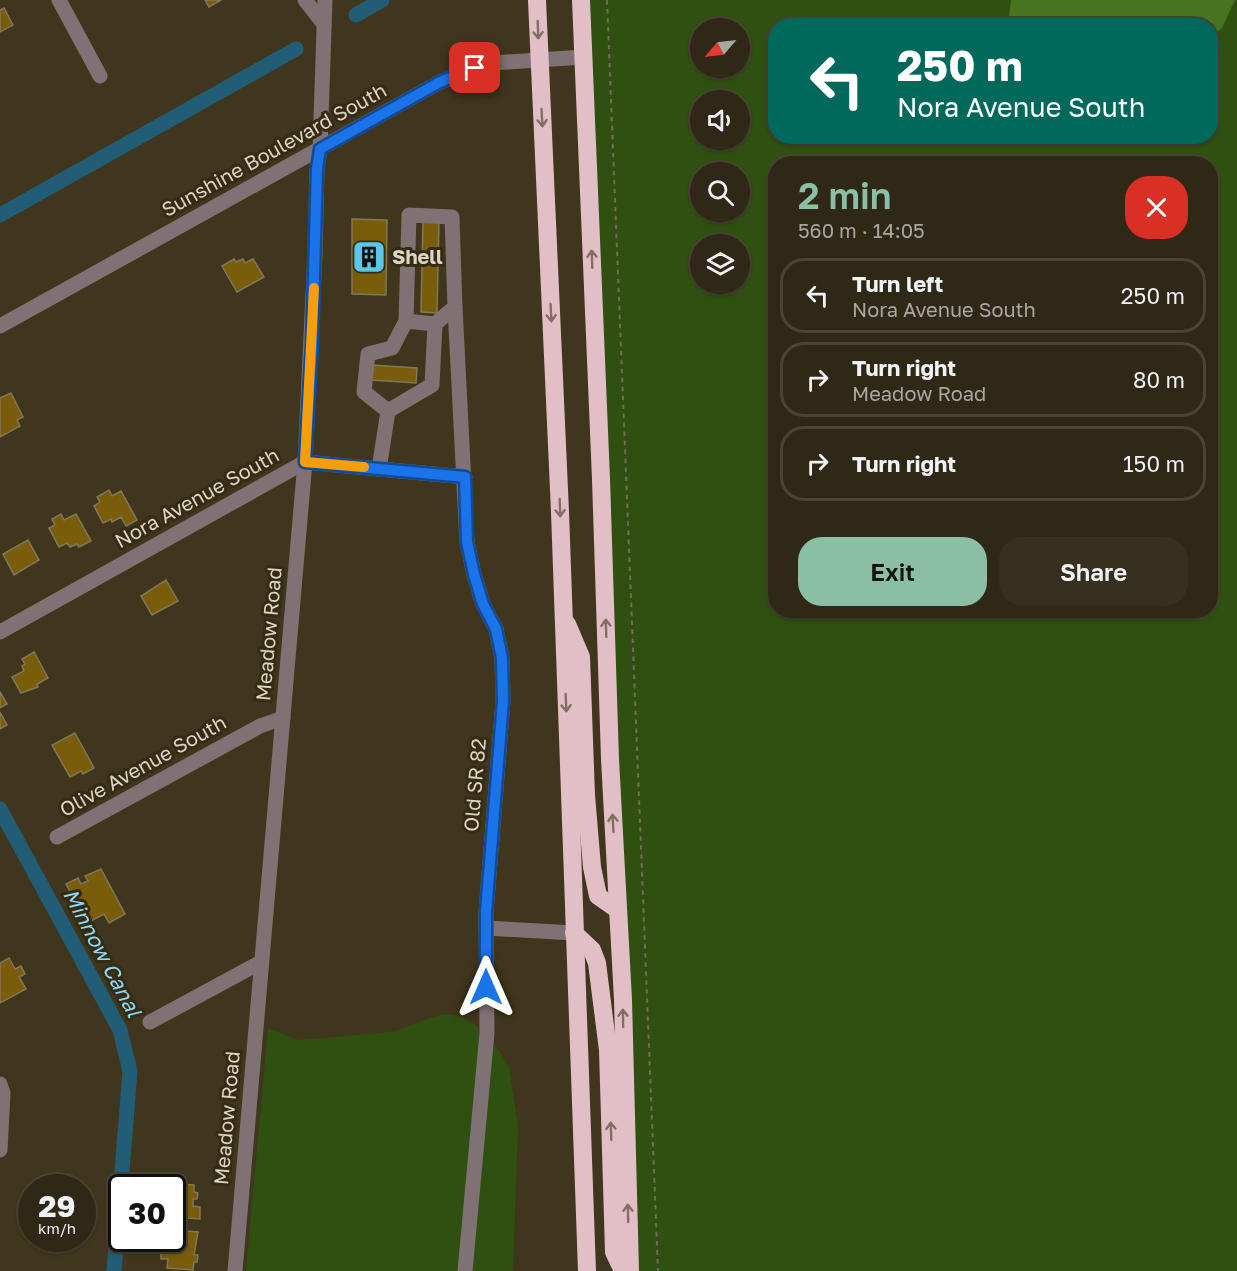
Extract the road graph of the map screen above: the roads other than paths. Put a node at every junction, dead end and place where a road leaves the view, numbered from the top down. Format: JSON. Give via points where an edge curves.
{"nodes":[{"id":1,"x":59,"y":0,"type":"edge"},
{"id":2,"x":305,"y":0,"type":"edge"},
{"id":3,"x":325,"y":0,"type":"edge"},
{"id":4,"x":537,"y":0,"type":"edge"},
{"id":5,"x":581,"y":0,"type":"edge"},
{"id":6,"x":324,"y":24,"type":"junction"},
{"id":7,"x":583,"y":57,"type":"junction"},
{"id":8,"x":540,"y":60,"type":"junction"},
{"id":9,"x":100,"y":76,"type":"dead end"},
{"id":10,"x":320,"y":149,"type":"junction"},
{"id":11,"x":455,"y":307,"type":"junction"},
{"id":12,"x":406,"y":321,"type":"junction"},
{"id":13,"x":435,"y":324,"type":"junction"},
{"id":14,"x":0,"y":326,"type":"edge"},
{"id":15,"x":388,"y":411,"type":"junction"},
{"id":16,"x":305,"y":462,"type":"junction"},
{"id":17,"x":379,"y":469,"type":"junction"},
{"id":18,"x":465,"y":477,"type":"junction"},
{"id":19,"x":563,"y":614,"type":"junction"},
{"id":20,"x":0,"y":632,"type":"edge"},
{"id":21,"x":283,"y":718,"type":"junction"},
{"id":22,"x":57,"y":837,"type":"dead end"},
{"id":23,"x":618,"y":910,"type":"junction"},
{"id":24,"x":486,"y":928,"type":"junction"},
{"id":25,"x":574,"y":933,"type":"junction"},
{"id":26,"x":261,"y":962,"type":"junction"},
{"id":27,"x":150,"y":1022,"type":"dead end"},
{"id":28,"x":0,"y":1084,"type":"edge"},
{"id":29,"x":0,"y":1150,"type":"edge"},
{"id":30,"x":235,"y":1271,"type":"edge"},
{"id":31,"x":465,"y":1271,"type":"edge"},
{"id":32,"x":587,"y":1271,"type":"edge"},
{"id":33,"x":623,"y":1271,"type":"edge"},
{"id":34,"x":630,"y":1271,"type":"edge"}],
"edges":[{"from":1,"to":9,"type":"street"},
{"from":2,"to":6,"type":"street"},
{"from":3,"to":6,"type":"street","name":"Meadow Road"},
{"from":4,"to":8,"type":"highway","one_way":true},
{"from":5,"to":7,"type":"highway"},
{"from":6,"to":10,"type":"street","name":"Meadow Road"},
{"from":7,"to":8,"type":"street","name":"Sunshine Boulevard South"},
{"from":23,"to":7,"type":"highway","one_way":true},
{"from":8,"to":10,"type":"street","name":"Sunshine Boulevard South","via":[[492,63],[458,74]]},
{"from":8,"to":19,"type":"highway","one_way":true},
{"from":10,"to":14,"type":"street","name":"Sunshine Boulevard South"},
{"from":10,"to":16,"type":"street","name":"Meadow Road"},
{"from":11,"to":12,"type":"street","name":"Old SR 82","via":[[452,217],[409,215]]},
{"from":11,"to":13,"type":"street"},
{"from":11,"to":18,"type":"street","name":"Old SR 82"},
{"from":12,"to":13,"type":"street"},
{"from":12,"to":15,"type":"street","via":[[392,348],[368,354],[364,392]]},
{"from":13,"to":15,"type":"street","via":[[432,385]]},
{"from":15,"to":17,"type":"street"},
{"from":16,"to":17,"type":"street","name":"Nora Avenue South"},
{"from":16,"to":20,"type":"street","name":"Nora Avenue South"},
{"from":16,"to":21,"type":"street","name":"Meadow Road"},
{"from":17,"to":18,"type":"street","name":"Nora Avenue South"},
{"from":18,"to":24,"type":"street","name":"Old SR 82","via":[[467,542],[502,658],[503,701]]},
{"from":19,"to":23,"type":"highway","via":[[581,657],[592,867],[598,896]]},
{"from":19,"to":25,"type":"highway","one_way":true},
{"from":21,"to":22,"type":"street","name":"Olive Avenue South","via":[[260,726]]},
{"from":21,"to":26,"type":"street","name":"Meadow Road"},
{"from":34,"to":23,"type":"highway","one_way":true},
{"from":24,"to":25,"type":"street"},
{"from":24,"to":31,"type":"street","name":"Old SR 82","via":[[487,1033]]},
{"from":25,"to":32,"type":"highway"},
{"from":33,"to":25,"type":"highway","one_way":true,"via":[[614,1252],[608,1050],[597,963],[592,950]]},
{"from":26,"to":27,"type":"street"},
{"from":26,"to":30,"type":"street","name":"Meadow Road"},
{"from":28,"to":29,"type":"street"}]}
